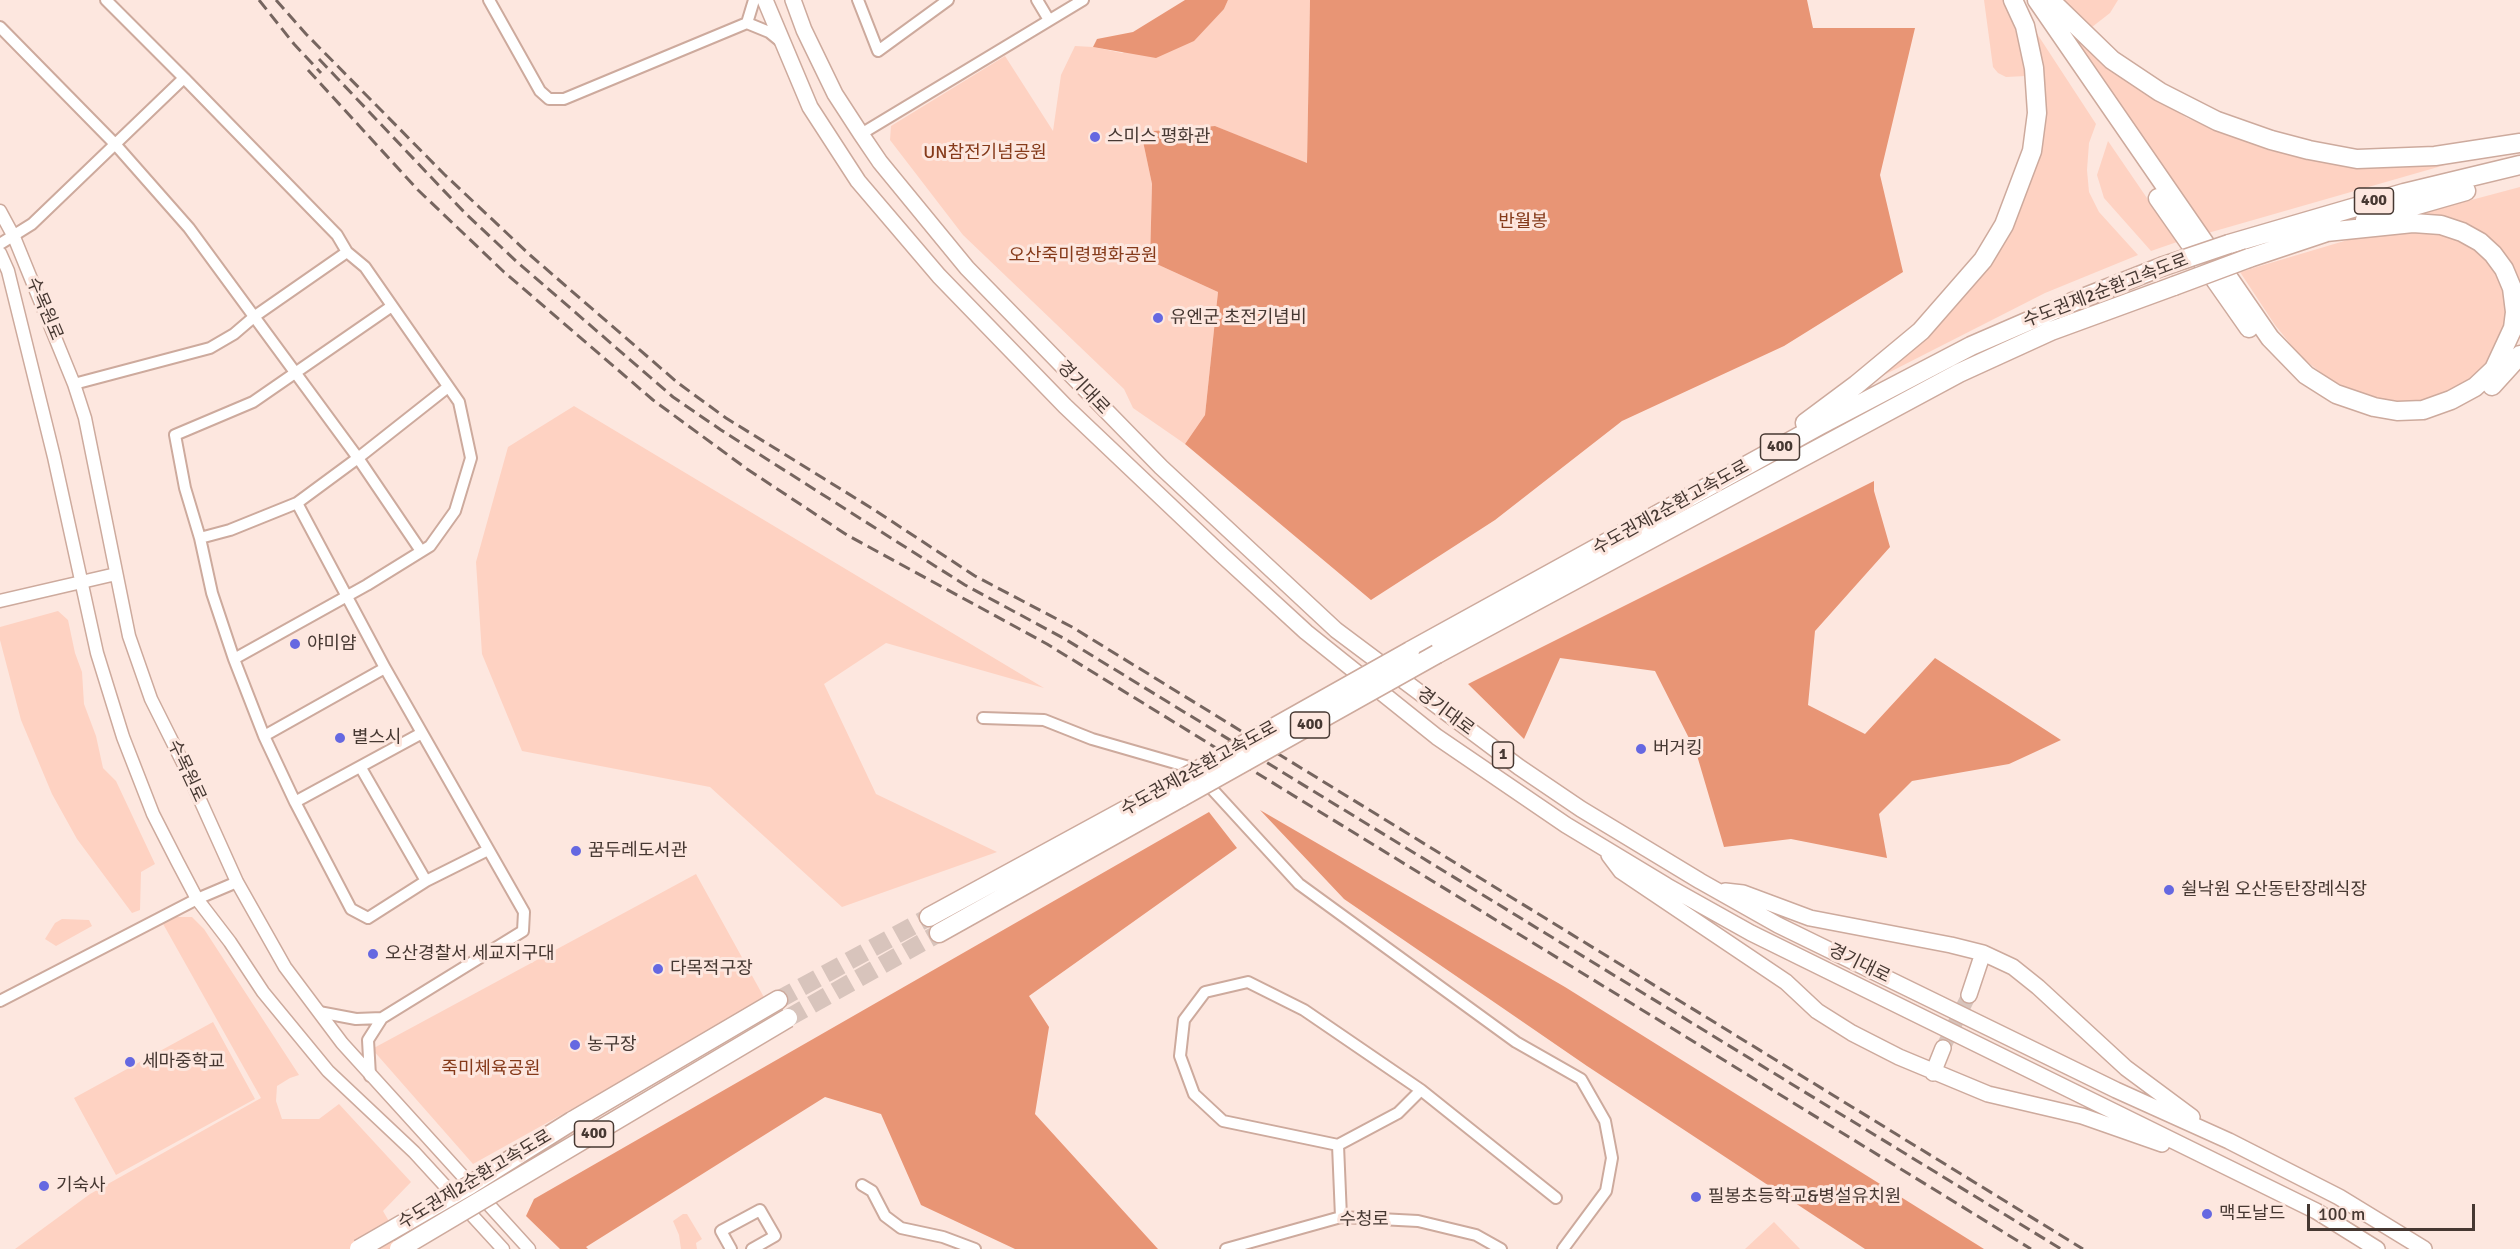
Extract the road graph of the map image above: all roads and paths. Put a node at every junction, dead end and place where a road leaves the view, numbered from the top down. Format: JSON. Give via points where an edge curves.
{"nodes":[{"id":1,"x":105,"y":0,"type":"edge"},
{"id":2,"x":489,"y":0,"type":"edge"},
{"id":3,"x":754,"y":0,"type":"edge"},
{"id":4,"x":765,"y":0,"type":"edge"},
{"id":5,"x":793,"y":0,"type":"edge"},
{"id":6,"x":858,"y":0,"type":"edge"},
{"id":7,"x":948,"y":0,"type":"edge"},
{"id":8,"x":1037,"y":0,"type":"edge"},
{"id":9,"x":1083,"y":0,"type":"edge"},
{"id":10,"x":2013,"y":0,"type":"edge"},
{"id":11,"x":2025,"y":0,"type":"edge"},
{"id":12,"x":2037,"y":0,"type":"edge"},
{"id":13,"x":2050,"y":0,"type":"edge"},
{"id":14,"x":1049,"y":20,"type":"junction"},
{"id":15,"x":747,"y":22,"type":"junction"},
{"id":16,"x":0,"y":27,"type":"edge"},
{"id":17,"x":782,"y":43,"type":"junction"},
{"id":18,"x":184,"y":78,"type":"junction"},
{"id":19,"x":861,"y":134,"type":"junction"},
{"id":20,"x":2520,"y":143,"type":"edge"},
{"id":21,"x":115,"y":144,"type":"junction"},
{"id":22,"x":2520,"y":165,"type":"edge"},
{"id":23,"x":2520,"y":178,"type":"edge"},
{"id":24,"x":0,"y":211,"type":"edge"},
{"id":25,"x":2326,"y":232,"type":"junction"},
{"id":26,"x":14,"y":237,"type":"junction"},
{"id":27,"x":0,"y":244,"type":"edge"},
{"id":28,"x":347,"y":252,"type":"junction"},
{"id":29,"x":0,"y":253,"type":"edge"},
{"id":30,"x":392,"y":306,"type":"junction"},
{"id":31,"x":255,"y":316,"type":"junction"},
{"id":32,"x":2520,"y":355,"type":"edge"},
{"id":33,"x":294,"y":374,"type":"junction"},
{"id":34,"x":74,"y":384,"type":"junction"},
{"id":35,"x":448,"y":387,"type":"junction"},
{"id":36,"x":358,"y":458,"type":"junction"},
{"id":37,"x":297,"y":503,"type":"junction"},
{"id":38,"x":200,"y":538,"type":"junction"},
{"id":39,"x":1605,"y":545,"type":"junction"},
{"id":40,"x":421,"y":551,"type":"junction"},
{"id":41,"x":116,"y":574,"type":"junction"},
{"id":42,"x":80,"y":581,"type":"junction"},
{"id":43,"x":346,"y":597,"type":"junction"},
{"id":44,"x":0,"y":601,"type":"edge"},
{"id":45,"x":234,"y":659,"type":"junction"},
{"id":46,"x":386,"y":668,"type":"junction"},
{"id":47,"x":983,"y":718,"type":"dead end"},
{"id":48,"x":422,"y":733,"type":"junction"},
{"id":49,"x":264,"y":736,"type":"junction"},
{"id":50,"x":361,"y":768,"type":"junction"},
{"id":51,"x":1179,"y":790,"type":"junction"},
{"id":52,"x":295,"y":802,"type":"junction"},
{"id":53,"x":1604,"y":848,"type":"junction"},
{"id":54,"x":488,"y":850,"type":"junction"},
{"id":55,"x":426,"y":881,"type":"junction"},
{"id":56,"x":237,"y":882,"type":"junction"},
{"id":57,"x":1717,"y":890,"type":"junction"},
{"id":58,"x":197,"y":899,"type":"junction"},
{"id":59,"x":929,"y":917,"type":"tunnel mouth"},
{"id":60,"x":939,"y":933,"type":"tunnel mouth"},
{"id":61,"x":1983,"y":953,"type":"junction"},
{"id":62,"x":1969,"y":995,"type":"tunnel mouth"},
{"id":63,"x":778,"y":1000,"type":"tunnel mouth"},
{"id":64,"x":0,"y":1001,"type":"edge"},
{"id":65,"x":319,"y":1012,"type":"junction"},
{"id":66,"x":788,"y":1017,"type":"tunnel mouth"},
{"id":67,"x":382,"y":1018,"type":"junction"},
{"id":68,"x":1943,"y":1048,"type":"tunnel mouth"},
{"id":69,"x":1933,"y":1073,"type":"junction"},
{"id":70,"x":370,"y":1076,"type":"junction"},
{"id":71,"x":1421,"y":1090,"type":"junction"},
{"id":72,"x":2213,"y":1134,"type":"junction"},
{"id":73,"x":1338,"y":1145,"type":"junction"},
{"id":74,"x":2202,"y":1155,"type":"junction"},
{"id":75,"x":862,"y":1185,"type":"dead end"},
{"id":76,"x":1556,"y":1198,"type":"dead end"},
{"id":77,"x":1341,"y":1217,"type":"junction"},
{"id":78,"x":359,"y":1249,"type":"edge"},
{"id":79,"x":399,"y":1249,"type":"edge"},
{"id":80,"x":503,"y":1249,"type":"edge"},
{"id":81,"x":529,"y":1249,"type":"edge"},
{"id":82,"x":731,"y":1249,"type":"edge"},
{"id":83,"x":752,"y":1249,"type":"edge"},
{"id":84,"x":975,"y":1249,"type":"edge"},
{"id":85,"x":1226,"y":1249,"type":"edge"},
{"id":86,"x":1500,"y":1249,"type":"edge"},
{"id":87,"x":1563,"y":1249,"type":"edge"},
{"id":88,"x":2378,"y":1249,"type":"edge"},
{"id":89,"x":2423,"y":1249,"type":"edge"}],
"edges":[{"from":1,"to":18,"type":"street"},
{"from":2,"to":15,"type":"street","via":[[532,80],[549,99],[573,96]]},
{"from":3,"to":15,"type":"street"},
{"from":4,"to":17,"type":"main road","name":"경기대로","number":"1"},
{"from":5,"to":19,"type":"main road","name":"경기대로","number":"1","via":[[835,94]]},
{"from":6,"to":7,"type":"street","via":[[878,51]]},
{"from":8,"to":14,"type":"street"},
{"from":9,"to":14,"type":"street"},
{"from":10,"to":39,"type":"highway","via":[[2025,26],[2034,68],[2037,113],[2032,151],[2019,189],[1983,260],[1921,332],[1856,385],[1789,434]]},
{"from":11,"to":32,"type":"highway","via":[[2257,340],[2299,383],[2342,408],[2372,418],[2426,420],[2448,415],[2475,399]]},
{"from":12,"to":25,"type":"highway","via":[[2270,338],[2306,375],[2336,394],[2397,411],[2422,410],[2451,400],[2475,387],[2494,369],[2513,328],[2515,312],[2512,288],[2504,269],[2480,242],[2441,225],[2414,223]]},
{"from":13,"to":20,"type":"highway","via":[[2112,60],[2160,92],[2217,121],[2271,140],[2357,159],[2435,156]]},
{"from":14,"to":19,"type":"street"},
{"from":15,"to":17,"type":"street"},
{"from":16,"to":21,"type":"street"},
{"from":17,"to":53,"type":"main road","name":"경기대로","number":"1","via":[[810,106],[858,181],[939,276],[1065,406],[1306,632],[1437,736]]},
{"from":18,"to":21,"type":"street"},
{"from":18,"to":28,"type":"street","via":[[337,236]]},
{"from":19,"to":57,"type":"main road","name":"경기대로","number":"1","via":[[967,268],[1161,467],[1336,630],[1519,767]]},
{"from":21,"to":26,"type":"street"},
{"from":21,"to":31,"type":"street","via":[[189,228]]},
{"from":22,"to":39,"type":"highway","name":"수도권제2순환고속도로","number":"400","bridge":true,"via":[[2404,193],[2229,244],[2074,301],[1971,346]]},
{"from":23,"to":25,"type":"highway","name":"수도권제2순환고속도로","number":"400","via":[[2447,195]]},
{"from":24,"to":26,"type":"street","name":"수목원로"},
{"from":25,"to":51,"type":"highway","name":"수도권제2순환고속도로","number":"400","bridge":true,"via":[[2051,331],[1959,373]]},
{"from":26,"to":27,"type":"street"},
{"from":26,"to":34,"type":"street","name":"수목원로"},
{"from":28,"to":30,"type":"street","via":[[365,267]]},
{"from":28,"to":31,"type":"street"},
{"from":29,"to":42,"type":"street","name":"수목원로","via":[[8,271],[54,457]]},
{"from":30,"to":33,"type":"street"},
{"from":30,"to":35,"type":"street"},
{"from":31,"to":33,"type":"street"},
{"from":31,"to":34,"type":"street","via":[[210,348]]},
{"from":33,"to":36,"type":"street"},
{"from":33,"to":38,"type":"street","via":[[253,402],[175,435]]},
{"from":34,"to":41,"type":"street","name":"수목원로","via":[[85,418]]},
{"from":35,"to":36,"type":"street"},
{"from":35,"to":40,"type":"street","via":[[459,402],[471,458],[454,511],[430,546]]},
{"from":36,"to":37,"type":"street"},
{"from":36,"to":40,"type":"street"},
{"from":37,"to":38,"type":"street"},
{"from":37,"to":43,"type":"street"},
{"from":38,"to":45,"type":"street","via":[[212,593]]},
{"from":39,"to":51,"type":"highway","name":"수도권제2순환고속도로","number":"400","bridge":true,"via":[[1410,651]]},
{"from":40,"to":43,"type":"street"},
{"from":41,"to":42,"type":"street"},
{"from":41,"to":56,"type":"street","name":"수목원로","via":[[129,636],[151,699]]},
{"from":42,"to":44,"type":"street"},
{"from":42,"to":58,"type":"street","name":"수목원로","via":[[123,737],[153,814]]},
{"from":43,"to":45,"type":"street"},
{"from":43,"to":46,"type":"street"},
{"from":45,"to":49,"type":"street"},
{"from":46,"to":48,"type":"street"},
{"from":46,"to":49,"type":"street"},
{"from":47,"to":87,"type":"street","via":[[1044,720],[1092,739],[1189,767],[1299,884],[1516,1042],[1581,1079],[1605,1121],[1612,1158],[1606,1191]]},
{"from":48,"to":50,"type":"street"},
{"from":48,"to":54,"type":"street"},
{"from":49,"to":52,"type":"street"},
{"from":50,"to":52,"type":"street"},
{"from":50,"to":55,"type":"street"},
{"from":51,"to":59,"type":"highway","name":"수도권제2순환고속도로","number":"400"},
{"from":51,"to":60,"type":"highway","name":"수도권제2순환고속도로","number":"400"},
{"from":52,"to":55,"type":"street","via":[[351,909],[368,918]]},
{"from":53,"to":69,"type":"main road","via":[[1621,871],[1786,982],[1817,1011]]},
{"from":53,"to":74,"type":"main road","name":"경기대로","number":"1","via":[[1751,933]]},
{"from":54,"to":55,"type":"street"},
{"from":54,"to":67,"type":"street","via":[[524,912],[523,931]]},
{"from":56,"to":58,"type":"street"},
{"from":56,"to":65,"type":"street","name":"수목원로","via":[[285,968]]},
{"from":57,"to":61,"type":"main road","via":[[1743,893],[1810,918]]},
{"from":57,"to":72,"type":"main road","name":"경기대로","number":"1","via":[[1778,925]]},
{"from":58,"to":64,"type":"street"},
{"from":58,"to":80,"type":"street","name":"수목원로","via":[[263,992],[328,1071],[414,1152]]},
{"from":61,"to":62,"type":"main road"},
{"from":61,"to":72,"type":"main road","via":[[2013,968],[2038,987],[2126,1068]]},
{"from":63,"to":78,"type":"highway","name":"수도권제2순환고속도로","number":"400","bridge":true},
{"from":65,"to":67,"type":"street","via":[[356,1019]]},
{"from":65,"to":70,"type":"street","name":"수목원로"},
{"from":66,"to":79,"type":"highway","name":"수도권제2순환고속도로","number":"400","bridge":true},
{"from":67,"to":70,"type":"street","via":[[368,1040]]},
{"from":68,"to":69,"type":"main road"},
{"from":69,"to":74,"type":"main road","via":[[1988,1094],[2082,1116]]},
{"from":70,"to":81,"type":"street","name":"수목원로"},
{"from":71,"to":73,"type":"street","via":[[1398,1113]]},
{"from":71,"to":73,"type":"street","via":[[1304,1010],[1248,982],[1205,992],[1184,1020],[1180,1056],[1194,1094],[1223,1121]]},
{"from":71,"to":76,"type":"street"},
{"from":72,"to":89,"type":"main road","name":"경기대로","number":"1","via":[[2339,1197]]},
{"from":73,"to":77,"type":"street"},
{"from":74,"to":88,"type":"main road","name":"경기대로","number":"1","via":[[2316,1211]]},
{"from":75,"to":84,"type":"street","via":[[872,1191],[885,1216],[901,1228]]},
{"from":77,"to":85,"type":"street","name":"수청로"},
{"from":77,"to":86,"type":"street","name":"수청로","via":[[1418,1221],[1476,1235]]},
{"from":82,"to":83,"type":"street","via":[[721,1231],[760,1209],[775,1236]]}]}
